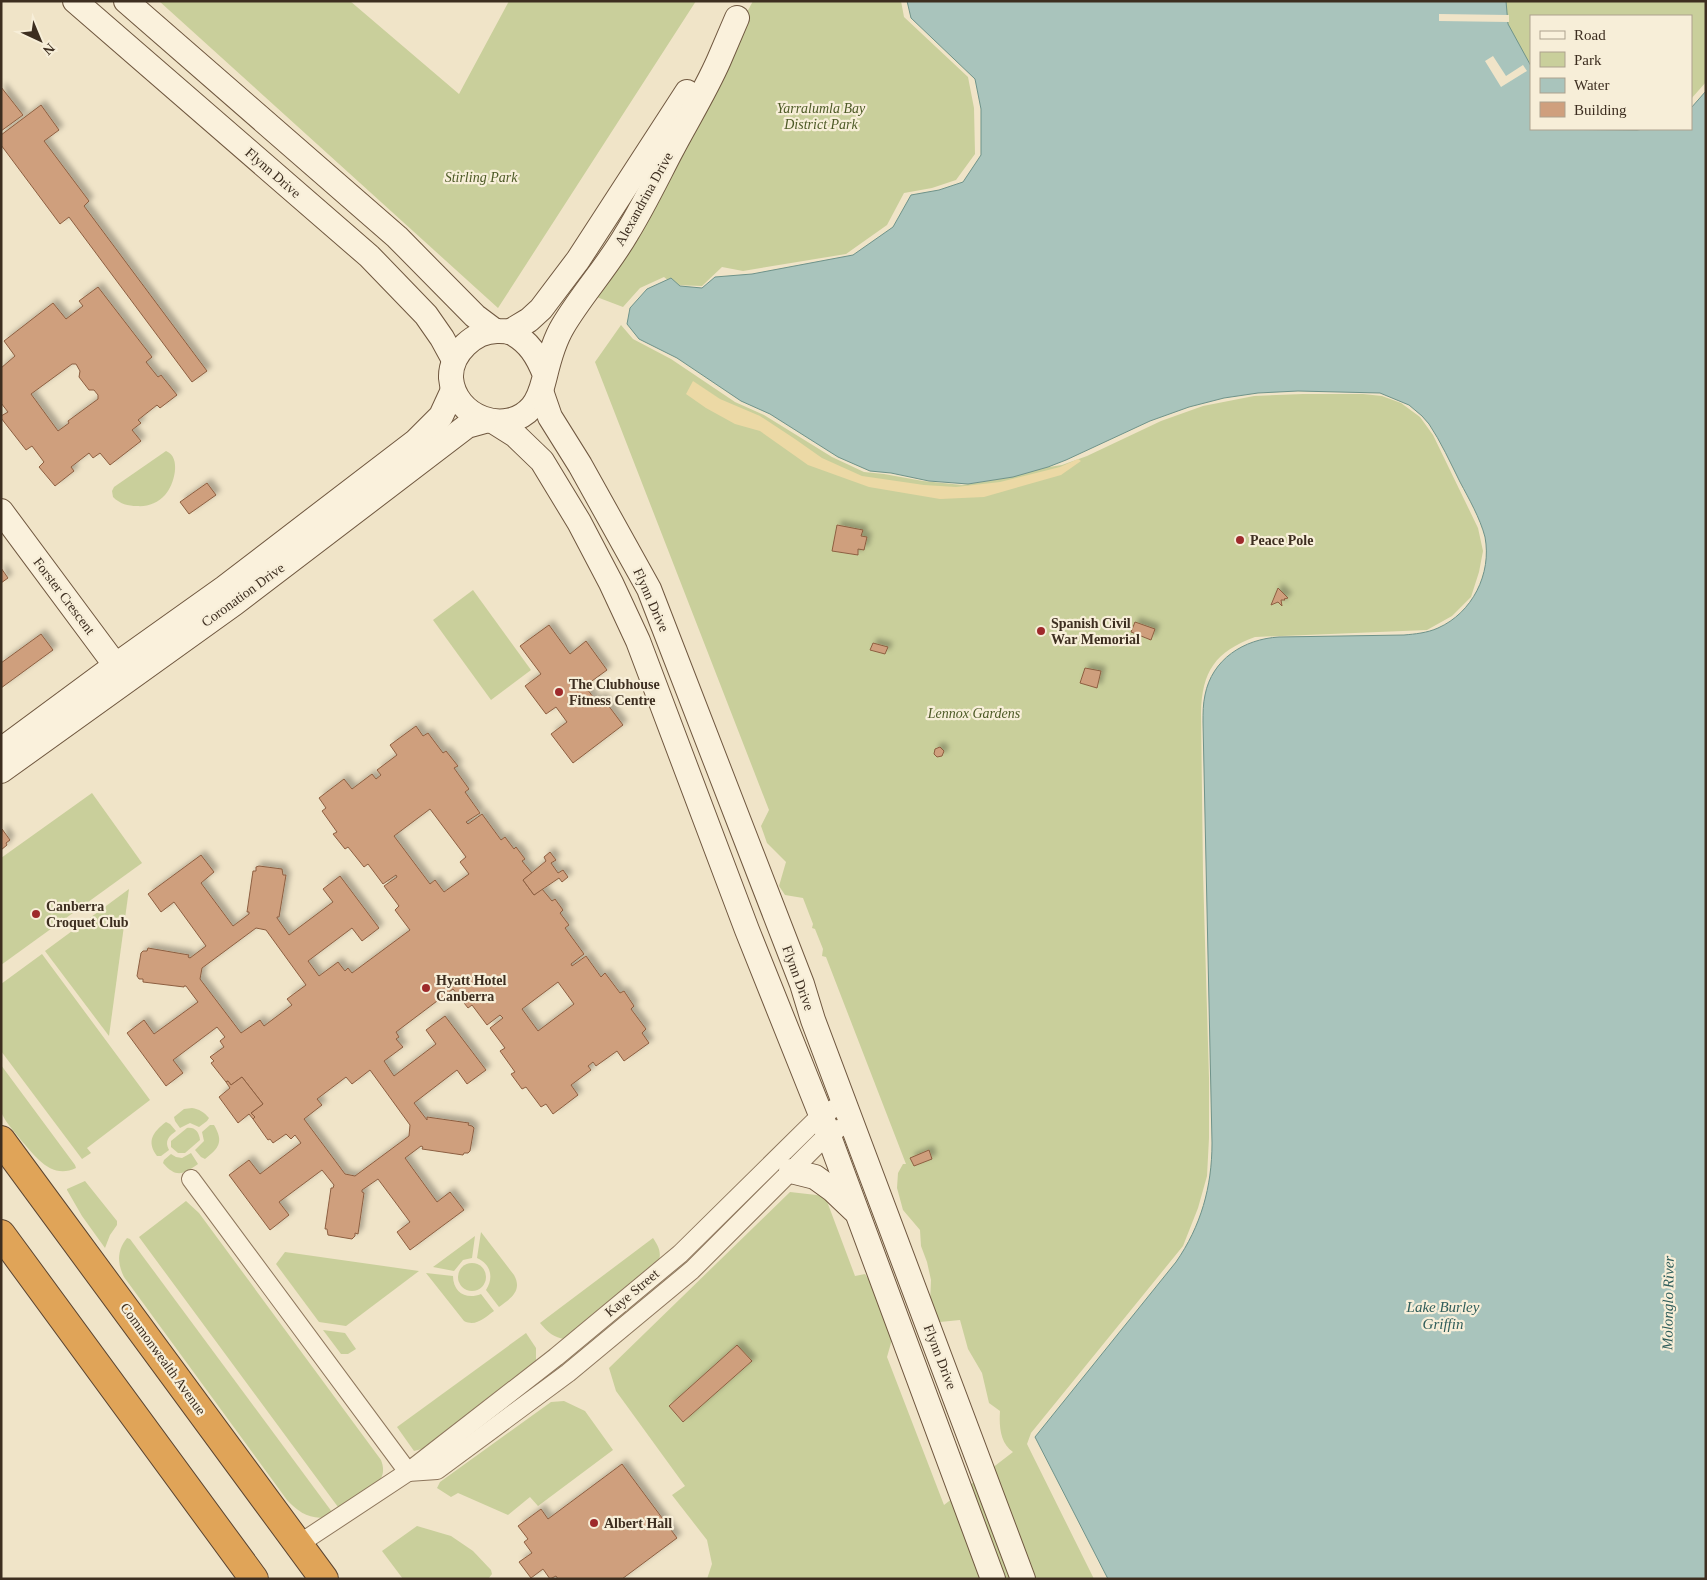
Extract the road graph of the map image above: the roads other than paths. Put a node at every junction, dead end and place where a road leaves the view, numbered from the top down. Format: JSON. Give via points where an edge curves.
{"nodes":[{"id":1,"x":75,"y":1,"type":"edge"},
{"id":2,"x":126,"y":1,"type":"edge"},
{"id":3,"x":741,"y":10,"type":"edge"},
{"id":4,"x":502,"y":331,"type":"junction"},
{"id":5,"x":454,"y":360,"type":"junction"},
{"id":6,"x":543,"y":383,"type":"junction"},
{"id":7,"x":453,"y":390,"type":"junction"},
{"id":8,"x":491,"y":422,"type":"junction"},
{"id":9,"x":1,"y":511,"type":"edge"},
{"id":10,"x":121,"y":672,"type":"junction"},
{"id":11,"x":1,"y":750,"type":"edge"},
{"id":12,"x":1,"y":771,"type":"edge"},
{"id":13,"x":813,"y":1020,"type":"junction"},
{"id":14,"x":787,"y":1029,"type":"junction"},
{"id":15,"x":849,"y":1113,"type":"junction"},
{"id":16,"x":824,"y":1124,"type":"junction"},
{"id":17,"x":1,"y":1140,"type":"edge"},
{"id":18,"x":791,"y":1171,"type":"junction"},
{"id":19,"x":191,"y":1179,"type":"dead end"},
{"id":20,"x":857,"y":1213,"type":"junction"},
{"id":21,"x":1,"y":1234,"type":"edge"},
{"id":22,"x":408,"y":1472,"type":"junction"},
{"id":23,"x":299,"y":1544,"type":"junction"},
{"id":24,"x":254,"y":1579,"type":"edge"},
{"id":25,"x":324,"y":1579,"type":"edge"},
{"id":26,"x":993,"y":1579,"type":"edge"},
{"id":27,"x":1023,"y":1579,"type":"edge"}],
"edges":[{"from":1,"to":5,"type":"main road","name":"Flynn Drive","via":[[369,256],[426,315]]},
{"from":2,"to":4,"type":"main road","via":[[397,237],[475,316]]},
{"from":3,"to":4,"type":"main road","name":"Alexandrina Drive","via":[[578,260],[529,320]]},
{"from":3,"to":6,"type":"main road","name":"Alexandrina Drive","via":[[719,61],[627,234],[563,326],[554,344]]},
{"from":4,"to":5,"type":"main road","via":[[482,334],[469,341]]},
{"from":4,"to":6,"type":"main road","via":[[531,348],[539,360]]},
{"from":5,"to":7,"type":"main road"},
{"from":6,"to":8,"type":"main road","via":[[533,406],[524,415],[512,421]]},
{"from":6,"to":13,"type":"main road","name":"Flynn Drive","via":[[550,417],[649,589],[802,984]]},
{"from":7,"to":8,"type":"main road","via":[[468,411]]},
{"from":7,"to":10,"type":"main road","name":"Coronation Drive","via":[[441,416],[416,441],[224,588]]},
{"from":8,"to":10,"type":"main road","name":"Coronation Drive","via":[[467,426],[235,603]]},
{"from":8,"to":14,"type":"main road","name":"Flynn Drive","via":[[516,435],[542,461],[611,583],[638,641]]},
{"from":9,"to":10,"type":"main road","name":"Forster Crescent"},
{"from":10,"to":11,"type":"main road","name":"Coronation Drive"},
{"from":10,"to":12,"type":"main road","name":"Coronation Drive"},
{"from":13,"to":14,"type":"main road"},
{"from":13,"to":15,"type":"main road","name":"Flynn Drive"},
{"from":14,"to":16,"type":"main road","name":"Flynn Drive"},
{"from":15,"to":16,"type":"street","name":"Kaye Street"},
{"from":15,"to":27,"type":"main road","name":"Flynn Drive"},
{"from":16,"to":18,"type":"street","name":"Kaye Street"},
{"from":16,"to":20,"type":"main road","name":"Flynn Drive"},
{"from":16,"to":22,"type":"street","name":"Kaye Street","via":[[680,1254],[556,1357]]},
{"from":17,"to":23,"type":"highway","name":"Commonwealth Avenue"},
{"from":18,"to":20,"type":"main road","via":[[815,1177]]},
{"from":18,"to":22,"type":"street","name":"Kaye Street","via":[[692,1270],[568,1373],[437,1470]]},
{"from":19,"to":22,"type":"street"},
{"from":20,"to":26,"type":"main road","name":"Flynn Drive"},
{"from":21,"to":24,"type":"highway"},
{"from":22,"to":23,"type":"street","name":"Kaye Street"},
{"from":23,"to":25,"type":"highway","name":"Commonwealth Avenue"}]}
